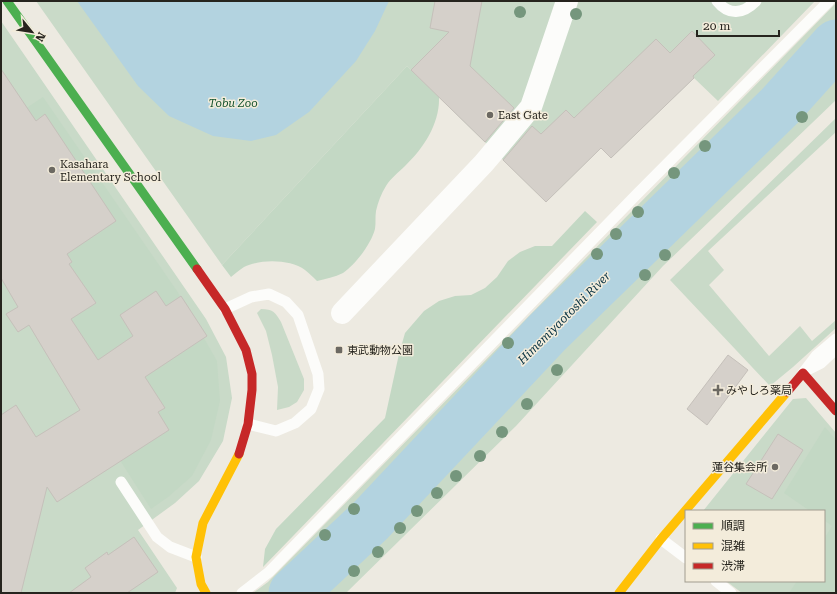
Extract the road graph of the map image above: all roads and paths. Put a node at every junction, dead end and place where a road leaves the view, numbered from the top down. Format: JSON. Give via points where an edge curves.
{"nodes":[{"id":1,"x":7,"y":1,"type":"edge"},
{"id":2,"x":567,"y":1,"type":"edge"},
{"id":3,"x":717,"y":1,"type":"edge"},
{"id":4,"x":756,"y":1,"type":"edge"},
{"id":5,"x":829,"y":1,"type":"edge"},
{"id":6,"x":224,"y":309,"type":"junction"},
{"id":7,"x":342,"y":313,"type":"dead end"},
{"id":8,"x":836,"y":338,"type":"edge"},
{"id":9,"x":836,"y":349,"type":"edge"},
{"id":10,"x":803,"y":372,"type":"junction"},
{"id":11,"x":836,"y":411,"type":"edge"},
{"id":12,"x":248,"y":424,"type":"junction"},
{"id":13,"x":121,"y":482,"type":"dead end"},
{"id":14,"x":686,"y":510,"type":"edge"},
{"id":15,"x":685,"y":511,"type":"edge"},
{"id":16,"x":661,"y":539,"type":"junction"},
{"id":17,"x":196,"y":557,"type":"junction"},
{"id":18,"x":685,"y":557,"type":"edge"},
{"id":19,"x":717,"y":582,"type":"edge"},
{"id":20,"x":206,"y":593,"type":"edge"},
{"id":21,"x":242,"y":593,"type":"edge"},
{"id":22,"x":619,"y":593,"type":"edge"},
{"id":23,"x":731,"y":593,"type":"edge"}],
"edges":[{"from":1,"to":6,"type":"street"},
{"from":2,"to":7,"type":"street","via":[[531,106],[484,163]]},
{"from":3,"to":4,"type":"lane","via":[[728,10],[740,12]]},
{"from":5,"to":21,"type":"lane","via":[[620,211],[269,572]]},
{"from":6,"to":12,"type":"street","via":[[246,350],[252,374]]},
{"from":6,"to":12,"type":"lane","via":[[251,297],[269,294],[286,302],[298,315],[318,374],[319,389],[311,409],[295,423],[276,431]]},
{"from":8,"to":10,"type":"lane"},
{"from":9,"to":10,"type":"lane","via":[[821,363]]},
{"from":10,"to":11,"type":"street"},
{"from":10,"to":14,"type":"street"},
{"from":12,"to":17,"type":"street","via":[[238,456],[203,523]]},
{"from":13,"to":17,"type":"lane","via":[[157,537],[170,547]]},
{"from":15,"to":16,"type":"street"},
{"from":16,"to":18,"type":"lane"},
{"from":16,"to":22,"type":"street"},
{"from":17,"to":20,"type":"street","via":[[201,584]]},
{"from":19,"to":23,"type":"lane"}]}
